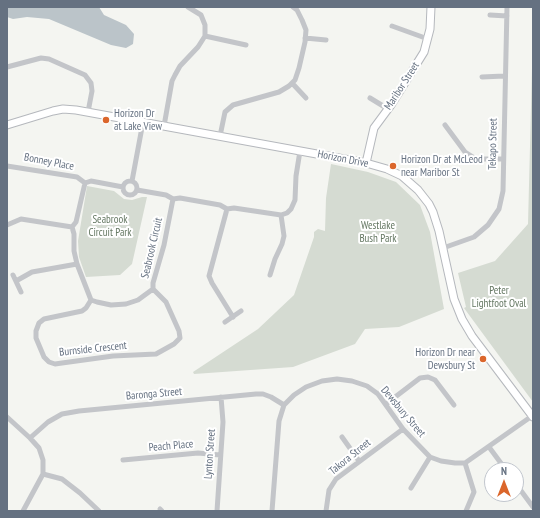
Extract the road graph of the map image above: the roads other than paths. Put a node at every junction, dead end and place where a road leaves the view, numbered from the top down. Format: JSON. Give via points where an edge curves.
{"nodes":[{"id":1,"x":188,"y":7,"type":"edge"},
{"id":2,"x":293,"y":7,"type":"edge"},
{"id":3,"x":430,"y":7,"type":"edge"},
{"id":4,"x":507,"y":7,"type":"edge"},
{"id":5,"x":490,"y":15,"type":"dead end"},
{"id":6,"x":507,"y":16,"type":"junction"},
{"id":7,"x":392,"y":26,"type":"dead end"},
{"id":8,"x":205,"y":36,"type":"junction"},
{"id":9,"x":305,"y":38,"type":"junction"},
{"id":10,"x":428,"y":39,"type":"junction"},
{"id":11,"x":326,"y":40,"type":"dead end"},
{"id":12,"x":246,"y":45,"type":"dead end"},
{"id":13,"x":7,"y":67,"type":"edge"},
{"id":14,"x":504,"y":76,"type":"junction"},
{"id":15,"x":482,"y":77,"type":"dead end"},
{"id":16,"x":292,"y":83,"type":"junction"},
{"id":17,"x":306,"y":98,"type":"dead end"},
{"id":18,"x":370,"y":98,"type":"dead end"},
{"id":19,"x":388,"y":108,"type":"junction"},
{"id":20,"x":88,"y":112,"type":"junction"},
{"id":21,"x":143,"y":122,"type":"junction"},
{"id":22,"x":7,"y":125,"type":"edge"},
{"id":23,"x":446,"y":125,"type":"dead end"},
{"id":24,"x":164,"y":126,"type":"junction"},
{"id":25,"x":220,"y":136,"type":"junction"},
{"id":26,"x":300,"y":151,"type":"junction"},
{"id":27,"x":503,"y":159,"type":"junction"},
{"id":28,"x":366,"y":163,"type":"junction"},
{"id":29,"x":7,"y":166,"type":"edge"},
{"id":30,"x":132,"y":181,"type":"junction"},
{"id":31,"x":85,"y":183,"type":"junction"},
{"id":32,"x":124,"y":187,"type":"junction"},
{"id":33,"x":138,"y":190,"type":"junction"},
{"id":34,"x":173,"y":199,"type":"junction"},
{"id":35,"x":227,"y":209,"type":"junction"},
{"id":36,"x":281,"y":215,"type":"junction"},
{"id":37,"x":7,"y":225,"type":"edge"},
{"id":38,"x":72,"y":227,"type":"junction"},
{"id":39,"x":443,"y":248,"type":"junction"},
{"id":40,"x":77,"y":264,"type":"junction"},
{"id":41,"x":13,"y":275,"type":"dead end"},
{"id":42,"x":270,"y":275,"type":"dead end"},
{"id":43,"x":16,"y":281,"type":"junction"},
{"id":44,"x":153,"y":289,"type":"junction"},
{"id":45,"x":21,"y":292,"type":"dead end"},
{"id":46,"x":90,"y":300,"type":"junction"},
{"id":47,"x":241,"y":311,"type":"dead end"},
{"id":48,"x":233,"y":317,"type":"junction"},
{"id":49,"x":225,"y":322,"type":"dead end"},
{"id":50,"x":221,"y":397,"type":"junction"},
{"id":51,"x":386,"y":404,"type":"junction"},
{"id":52,"x":284,"y":405,"type":"junction"},
{"id":53,"x":454,"y":405,"type":"dead end"},
{"id":54,"x":7,"y":417,"type":"edge"},
{"id":55,"x":533,"y":417,"type":"edge"},
{"id":56,"x":403,"y":429,"type":"junction"},
{"id":57,"x":342,"y":437,"type":"dead end"},
{"id":58,"x":30,"y":438,"type":"junction"},
{"id":59,"x":489,"y":447,"type":"junction"},
{"id":60,"x":220,"y":455,"type":"junction"},
{"id":61,"x":430,"y":457,"type":"junction"},
{"id":62,"x":123,"y":460,"type":"dead end"},
{"id":63,"x":359,"y":461,"type":"junction"},
{"id":64,"x":500,"y":462,"type":"edge"},
{"id":65,"x":464,"y":463,"type":"junction"},
{"id":66,"x":43,"y":474,"type":"junction"},
{"id":67,"x":411,"y":488,"type":"dead end"},
{"id":68,"x":524,"y":495,"type":"edge"},
{"id":69,"x":533,"y":507,"type":"edge"},
{"id":70,"x":23,"y":511,"type":"edge"},
{"id":71,"x":99,"y":511,"type":"edge"},
{"id":72,"x":217,"y":511,"type":"edge"},
{"id":73,"x":272,"y":511,"type":"edge"},
{"id":74,"x":326,"y":511,"type":"edge"},
{"id":75,"x":466,"y":511,"type":"edge"}],
"edges":[{"from":1,"to":8,"type":"street","via":[[201,16],[205,25]]},
{"from":2,"to":9,"type":"street","via":[[297,10],[306,30]]},
{"from":3,"to":10,"type":"street","name":"Maribor Street"},
{"from":4,"to":6,"type":"street","name":"Tekapo Street"},
{"from":5,"to":6,"type":"street"},
{"from":6,"to":14,"type":"street","name":"Tekapo Street"},
{"from":7,"to":10,"type":"street"},
{"from":8,"to":12,"type":"street"},
{"from":8,"to":24,"type":"street","via":[[174,75]]},
{"from":9,"to":11,"type":"street"},
{"from":9,"to":16,"type":"street","via":[[299,68]]},
{"from":10,"to":19,"type":"street","name":"Maribor Street","via":[[424,52]]},
{"from":13,"to":20,"type":"street","via":[[41,58],[85,75],[91,83],[92,91]]},
{"from":14,"to":15,"type":"street"},
{"from":14,"to":27,"type":"street","name":"Tekapo Street"},
{"from":16,"to":17,"type":"street"},
{"from":16,"to":25,"type":"street","via":[[279,92],[233,105],[225,112]]},
{"from":18,"to":19,"type":"street"},
{"from":19,"to":28,"type":"street","name":"Maribor Street","via":[[374,128]]},
{"from":20,"to":21,"type":"street","name":"Horizon Drive"},
{"from":20,"to":22,"type":"street","name":"Horizon Drive","via":[[58,110]]},
{"from":21,"to":24,"type":"street","name":"Horizon Drive"},
{"from":21,"to":30,"type":"street"},
{"from":23,"to":27,"type":"street","via":[[465,152],[476,159]]},
{"from":24,"to":25,"type":"street","name":"Horizon Drive"},
{"from":25,"to":26,"type":"street","name":"Horizon Drive"},
{"from":26,"to":28,"type":"street","name":"Horizon Drive"},
{"from":26,"to":36,"type":"street","via":[[295,200],[292,210]]},
{"from":27,"to":39,"type":"street","name":"Tekapo Street","via":[[503,192],[499,209],[488,225],[474,237]]},
{"from":28,"to":39,"type":"street","name":"Horizon Drive","via":[[397,174],[418,190],[433,212]]},
{"from":29,"to":31,"type":"street","name":"Bonney Place","via":[[76,177]]},
{"from":30,"to":32,"type":"street"},
{"from":30,"to":33,"type":"street"},
{"from":31,"to":32,"type":"street","via":[[91,181]]},
{"from":31,"to":38,"type":"street","via":[[76,222]]},
{"from":32,"to":33,"type":"street","via":[[129,195]]},
{"from":33,"to":34,"type":"street","via":[[166,195]]},
{"from":34,"to":35,"type":"street","via":[[220,205]]},
{"from":34,"to":44,"type":"street","name":"Seabrook Circuit"},
{"from":35,"to":36,"type":"street"},
{"from":35,"to":48,"type":"street","via":[[209,276]]},
{"from":36,"to":42,"type":"street","via":[[284,236]]},
{"from":37,"to":38,"type":"street","via":[[21,219]]},
{"from":38,"to":40,"type":"street"},
{"from":39,"to":55,"type":"street","name":"Horizon Drive","via":[[454,299],[462,319]]},
{"from":40,"to":43,"type":"street","via":[[32,272]]},
{"from":40,"to":46,"type":"street"},
{"from":41,"to":43,"type":"street"},
{"from":43,"to":45,"type":"street"},
{"from":44,"to":46,"type":"street","name":"Seabrook Circuit","via":[[138,300],[126,304],[111,305]]},
{"from":44,"to":46,"type":"street","name":"Burnside Crescent","via":[[166,302],[179,331],[180,338],[174,344],[156,354],[113,356],[55,364],[49,362],[44,357],[36,338],[39,323],[44,319],[82,311]]},
{"from":47,"to":48,"type":"street"},
{"from":48,"to":49,"type":"street"},
{"from":50,"to":52,"type":"street","name":"Baronga Street","via":[[262,394]]},
{"from":50,"to":58,"type":"street","name":"Baronga Street","via":[[62,414]]},
{"from":50,"to":60,"type":"street","name":"Lynton Street","via":[[223,422]]},
{"from":51,"to":52,"type":"street","name":"Dewsbury Street","via":[[367,386],[336,379],[306,387]]},
{"from":51,"to":53,"type":"street","via":[[420,378],[428,377],[435,380]]},
{"from":51,"to":56,"type":"street","name":"Dewsbury Street"},
{"from":52,"to":73,"type":"street","via":[[279,421]]},
{"from":54,"to":58,"type":"street"},
{"from":55,"to":59,"type":"street"},
{"from":56,"to":61,"type":"street","name":"Dewsbury Street"},
{"from":56,"to":63,"type":"street","name":"Takora Street"},
{"from":57,"to":63,"type":"street"},
{"from":58,"to":66,"type":"street","via":[[39,448],[43,460]]},
{"from":59,"to":64,"type":"street"},
{"from":59,"to":65,"type":"street"},
{"from":60,"to":62,"type":"street","name":"Peach Place","via":[[198,453]]},
{"from":60,"to":72,"type":"street","name":"Lynton Street"},
{"from":61,"to":65,"type":"street","via":[[441,461]]},
{"from":61,"to":67,"type":"street"},
{"from":63,"to":74,"type":"street","name":"Takora Street","via":[[336,479],[329,490]]},
{"from":65,"to":75,"type":"street","via":[[474,492]]},
{"from":66,"to":70,"type":"street"},
{"from":66,"to":71,"type":"street","via":[[62,479]]},
{"from":68,"to":69,"type":"street"}]}
